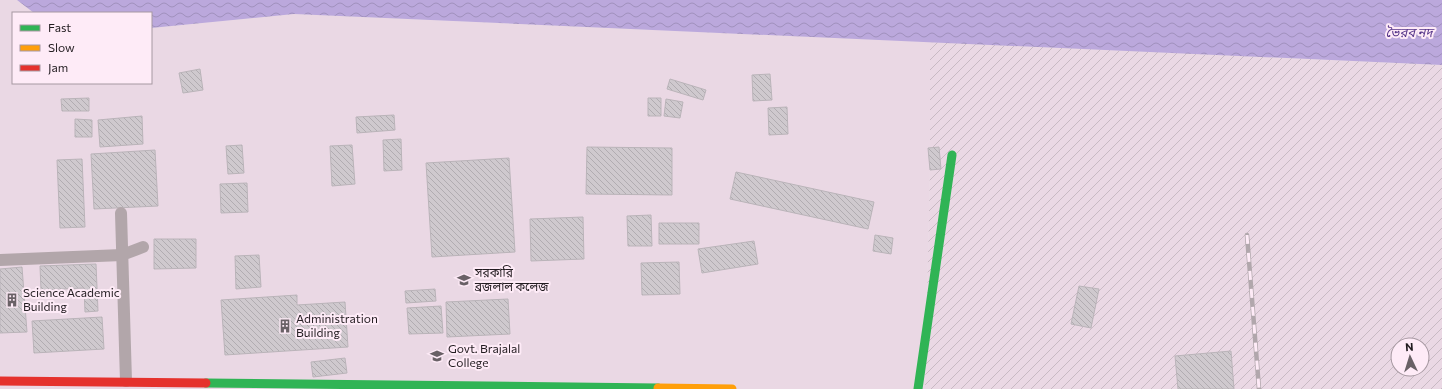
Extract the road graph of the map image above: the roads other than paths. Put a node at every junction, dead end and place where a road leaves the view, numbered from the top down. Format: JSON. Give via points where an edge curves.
{"nodes":[{"id":1,"x":952,"y":155,"type":"dead end"},
{"id":2,"x":121,"y":213,"type":"dead end"},
{"id":3,"x":144,"y":247,"type":"dead end"},
{"id":4,"x":122,"y":255,"type":"junction"},
{"id":5,"x":0,"y":260,"type":"edge"},
{"id":6,"x":0,"y":381,"type":"edge"},
{"id":7,"x":126,"y":381,"type":"junction"},
{"id":8,"x":732,"y":389,"type":"edge"},
{"id":9,"x":918,"y":389,"type":"edge"}],
"edges":[{"from":1,"to":9,"type":"street"},
{"from":2,"to":4,"type":"lane"},
{"from":3,"to":4,"type":"lane"},
{"from":4,"to":5,"type":"lane"},
{"from":4,"to":7,"type":"lane"},
{"from":6,"to":7,"type":"street"},
{"from":7,"to":8,"type":"street"}]}
